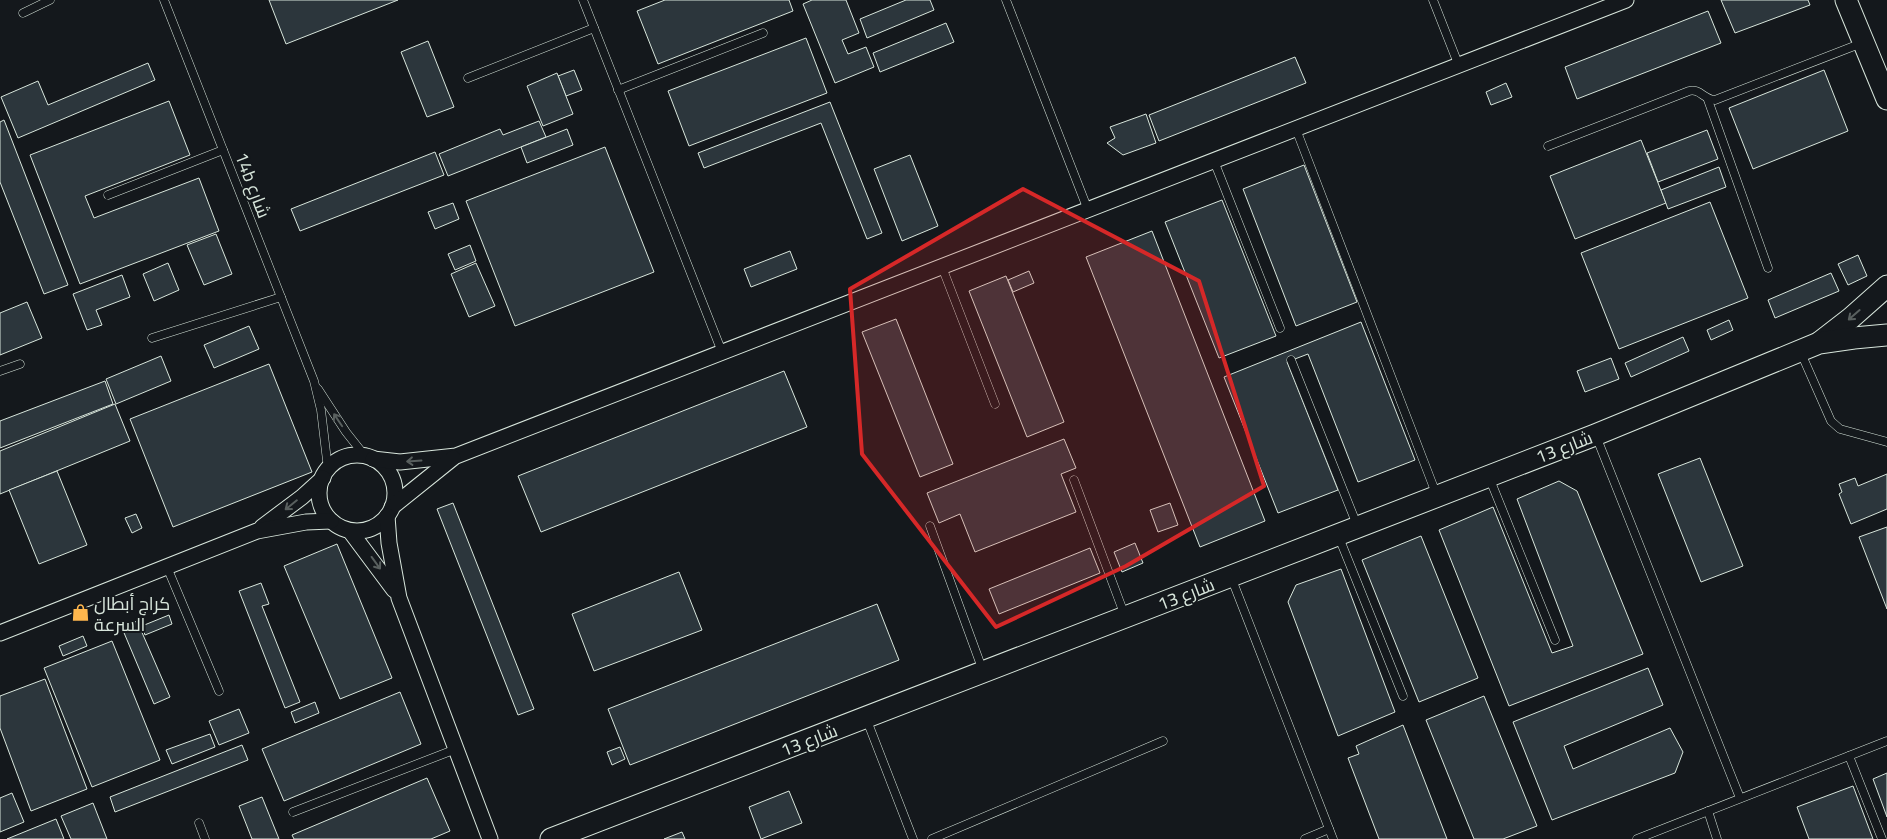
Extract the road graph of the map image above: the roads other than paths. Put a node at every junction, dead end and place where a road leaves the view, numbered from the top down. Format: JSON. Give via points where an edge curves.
{"nodes":[{"id":1,"x":50,"y":0,"type":"edge"},
{"id":2,"x":164,"y":0,"type":"edge"},
{"id":3,"x":583,"y":0,"type":"edge"},
{"id":4,"x":1006,"y":0,"type":"edge"},
{"id":5,"x":1433,"y":0,"type":"edge"},
{"id":6,"x":1626,"y":0,"type":"edge"},
{"id":7,"x":1846,"y":0,"type":"edge"},
{"id":8,"x":23,"y":13,"type":"dead end"},
{"id":9,"x":594,"y":28,"type":"junction"},
{"id":10,"x":763,"y":33,"type":"dead end"},
{"id":11,"x":1864,"y":42,"type":"junction"},
{"id":12,"x":1459,"y":66,"type":"junction"},
{"id":13,"x":468,"y":78,"type":"dead end"},
{"id":14,"x":618,"y":90,"type":"junction"},
{"id":15,"x":1887,"y":99,"type":"edge"},
{"id":16,"x":1708,"y":100,"type":"junction"},
{"id":17,"x":1296,"y":129,"type":"junction"},
{"id":18,"x":1548,"y":146,"type":"dead end"},
{"id":19,"x":223,"y":150,"type":"junction"},
{"id":20,"x":1214,"y":161,"type":"junction"},
{"id":21,"x":108,"y":195,"type":"dead end"},
{"id":22,"x":1088,"y":210,"type":"junction"},
{"id":23,"x":942,"y":267,"type":"junction"},
{"id":24,"x":1768,"y":268,"type":"dead end"},
{"id":25,"x":1887,"y":286,"type":"edge"},
{"id":26,"x":281,"y":297,"type":"junction"},
{"id":27,"x":1280,"y":328,"type":"dead end"},
{"id":28,"x":1887,"y":335,"type":"edge"},
{"id":29,"x":152,"y":338,"type":"dead end"},
{"id":30,"x":1819,"y":343,"type":"junction"},
{"id":31,"x":1800,"y":351,"type":"junction"},
{"id":32,"x":722,"y":352,"type":"junction"},
{"id":33,"x":1291,"y":360,"type":"dead end"},
{"id":34,"x":20,"y":364,"type":"dead end"},
{"id":35,"x":0,"y":371,"type":"edge"},
{"id":36,"x":314,"y":381,"type":"junction"},
{"id":37,"x":995,"y":404,"type":"dead end"},
{"id":38,"x":1595,"y":435,"type":"junction"},
{"id":39,"x":1887,"y":442,"type":"edge"},
{"id":40,"x":456,"y":456,"type":"junction"},
{"id":41,"x":369,"y":458,"type":"junction"},
{"id":42,"x":326,"y":473,"type":"junction"},
{"id":43,"x":1489,"y":476,"type":"junction"},
{"id":44,"x":1074,"y":480,"type":"dead end"},
{"id":45,"x":1438,"y":496,"type":"junction"},
{"id":46,"x":390,"y":512,"type":"junction"},
{"id":47,"x":331,"y":521,"type":"junction"},
{"id":48,"x":930,"y":526,"type":"dead end"},
{"id":49,"x":1358,"y":527,"type":"junction"},
{"id":50,"x":257,"y":531,"type":"junction"},
{"id":51,"x":350,"y":531,"type":"junction"},
{"id":52,"x":1338,"y":535,"type":"junction"},
{"id":53,"x":167,"y":566,"type":"junction"},
{"id":54,"x":1231,"y":577,"type":"junction"},
{"id":55,"x":399,"y":598,"type":"junction"},
{"id":56,"x":1126,"y":618,"type":"junction"},
{"id":57,"x":0,"y":633,"type":"edge"},
{"id":58,"x":1555,"y":640,"type":"dead end"},
{"id":59,"x":983,"y":672,"type":"junction"},
{"id":60,"x":219,"y":691,"type":"dead end"},
{"id":61,"x":1403,"y":696,"type":"dead end"},
{"id":62,"x":866,"y":718,"type":"junction"},
{"id":63,"x":1163,"y":741,"type":"dead end"},
{"id":64,"x":1887,"y":741,"type":"edge"},
{"id":65,"x":456,"y":749,"type":"junction"},
{"id":66,"x":1849,"y":756,"type":"junction"},
{"id":67,"x":1740,"y":798,"type":"junction"},
{"id":68,"x":1708,"y":811,"type":"junction"},
{"id":69,"x":293,"y":812,"type":"dead end"},
{"id":70,"x":199,"y":823,"type":"dead end"},
{"id":71,"x":1329,"y":830,"type":"junction"},
{"id":72,"x":205,"y":839,"type":"edge"},
{"id":73,"x":490,"y":839,"type":"edge"},
{"id":74,"x":551,"y":839,"type":"edge"},
{"id":75,"x":913,"y":839,"type":"edge"},
{"id":76,"x":932,"y":839,"type":"edge"},
{"id":77,"x":1305,"y":839,"type":"edge"},
{"id":78,"x":1333,"y":839,"type":"edge"},
{"id":79,"x":1637,"y":839,"type":"edge"},
{"id":80,"x":1716,"y":839,"type":"edge"},
{"id":81,"x":1882,"y":839,"type":"edge"}],
"edges":[{"from":1,"to":8,"type":"lane"},
{"from":2,"to":19,"type":"lane","name":"14b شارع"},
{"from":3,"to":9,"type":"lane"},
{"from":4,"to":22,"type":"lane"},
{"from":5,"to":12,"type":"lane"},
{"from":6,"to":12,"type":"street"},
{"from":7,"to":11,"type":"street"},
{"from":9,"to":13,"type":"lane"},
{"from":9,"to":14,"type":"lane"},
{"from":10,"to":14,"type":"lane"},
{"from":11,"to":15,"type":"street"},
{"from":11,"to":16,"type":"lane"},
{"from":12,"to":17,"type":"street"},
{"from":14,"to":32,"type":"lane"},
{"from":16,"to":18,"type":"lane","via":[[1699,92],[1689,90]]},
{"from":16,"to":24,"type":"lane"},
{"from":17,"to":20,"type":"street"},
{"from":17,"to":45,"type":"lane"},
{"from":19,"to":21,"type":"lane"},
{"from":19,"to":26,"type":"lane","name":"14b شارع"},
{"from":20,"to":22,"type":"street"},
{"from":20,"to":27,"type":"lane"},
{"from":22,"to":23,"type":"street"},
{"from":23,"to":32,"type":"street"},
{"from":23,"to":37,"type":"lane"},
{"from":25,"to":30,"type":"street","name":"شارع 13","one_way":true},
{"from":26,"to":29,"type":"lane"},
{"from":26,"to":36,"type":"lane","name":"14b شارع"},
{"from":28,"to":30,"type":"street","name":"شارع 13"},
{"from":30,"to":31,"type":"street","name":"شارع 13"},
{"from":31,"to":38,"type":"street","name":"شارع 13"},
{"from":31,"to":39,"type":"lane","via":[[1832,421],[1840,429]]},
{"from":32,"to":40,"type":"street"},
{"from":33,"to":49,"type":"lane"},
{"from":34,"to":35,"type":"lane"},
{"from":41,"to":36,"type":"lane","name":"14b شارع","one_way":true,"via":[[346,432]]},
{"from":36,"to":42,"type":"lane","name":"14b شارع"},
{"from":38,"to":43,"type":"street","name":"شارع 13"},
{"from":38,"to":67,"type":"lane"},
{"from":40,"to":41,"type":"street","one_way":true,"via":[[400,462]]},
{"from":40,"to":46,"type":"street"},
{"from":41,"to":42,"type":"street","via":[[352,456],[339,460]]},
{"from":41,"to":46,"type":"street","via":[[384,467],[392,479],[395,493]]},
{"from":42,"to":47,"type":"street","via":[[320,489],[320,501]]},
{"from":42,"to":50,"type":"street","one_way":true},
{"from":43,"to":45,"type":"street","name":"شارع 13"},
{"from":43,"to":58,"type":"lane"},
{"from":44,"to":56,"type":"lane"},
{"from":45,"to":49,"type":"street","name":"شارع 13"},
{"from":46,"to":51,"type":"street","via":[[371,529]]},
{"from":46,"to":55,"type":"street","via":[[389,544]]},
{"from":47,"to":50,"type":"street"},
{"from":47,"to":51,"type":"street"},
{"from":48,"to":59,"type":"lane"},
{"from":49,"to":52,"type":"street","name":"شارع 13"},
{"from":50,"to":53,"type":"street"},
{"from":51,"to":55,"type":"street","one_way":true},
{"from":52,"to":54,"type":"street","name":"شارع 13"},
{"from":52,"to":61,"type":"lane"},
{"from":53,"to":57,"type":"street"},
{"from":53,"to":60,"type":"lane"},
{"from":54,"to":56,"type":"street","name":"شارع 13"},
{"from":54,"to":71,"type":"lane"},
{"from":55,"to":65,"type":"street"},
{"from":56,"to":59,"type":"street","name":"شارع 13"},
{"from":59,"to":62,"type":"street","name":"شارع 13"},
{"from":62,"to":74,"type":"street","name":"شارع 13"},
{"from":62,"to":75,"type":"lane"},
{"from":63,"to":76,"type":"lane"},
{"from":64,"to":66,"type":"lane"},
{"from":65,"to":69,"type":"lane"},
{"from":65,"to":73,"type":"street"},
{"from":66,"to":67,"type":"lane"},
{"from":66,"to":81,"type":"lane"},
{"from":67,"to":68,"type":"lane"},
{"from":68,"to":79,"type":"lane"},
{"from":68,"to":80,"type":"lane"},
{"from":70,"to":72,"type":"lane"},
{"from":71,"to":77,"type":"lane"},
{"from":71,"to":78,"type":"lane"}]}
